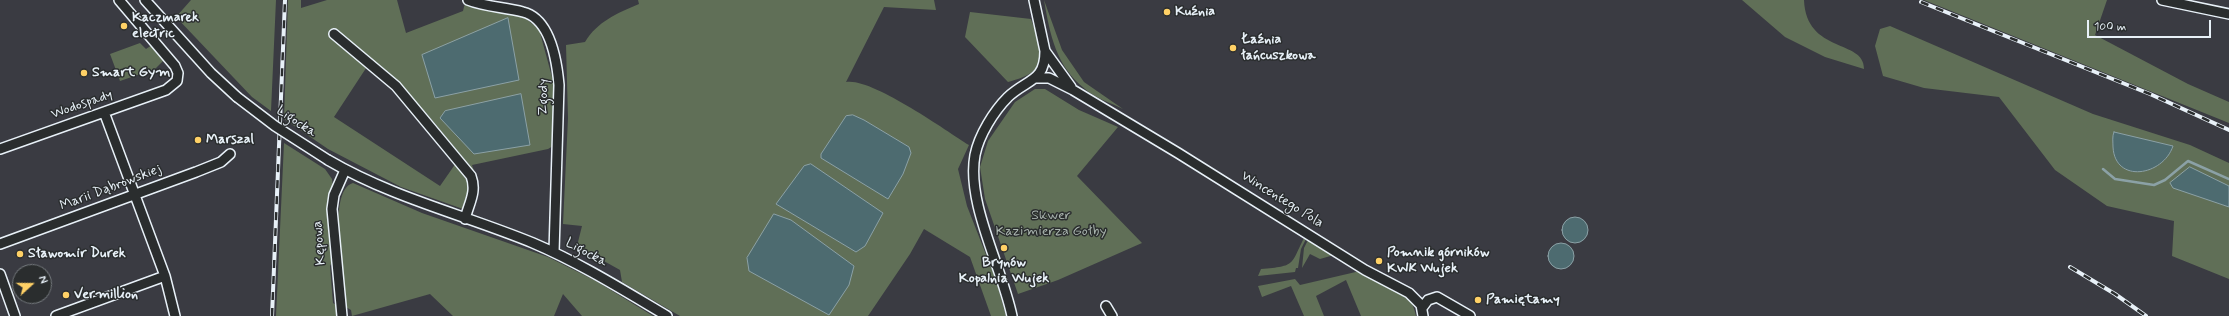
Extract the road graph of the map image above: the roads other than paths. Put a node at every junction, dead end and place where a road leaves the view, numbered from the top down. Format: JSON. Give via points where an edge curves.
{"nodes":[{"id":1,"x":119,"y":0,"type":"edge"},
{"id":2,"x":145,"y":0,"type":"edge"},
{"id":3,"x":468,"y":0,"type":"edge"},
{"id":4,"x":1034,"y":0,"type":"edge"},
{"id":5,"x":2162,"y":0,"type":"edge"},
{"id":6,"x":2229,"y":14,"type":"edge"},
{"id":7,"x":334,"y":34,"type":"dead end"},
{"id":8,"x":1045,"y":51,"type":"junction"},
{"id":9,"x":1036,"y":78,"type":"junction"},
{"id":10,"x":1073,"y":90,"type":"junction"},
{"id":11,"x":104,"y":112,"type":"junction"},
{"id":12,"x":0,"y":149,"type":"edge"},
{"id":13,"x":230,"y":154,"type":"dead end"},
{"id":14,"x":345,"y":170,"type":"junction"},
{"id":15,"x":134,"y":196,"type":"junction"},
{"id":16,"x":465,"y":218,"type":"junction"},
{"id":17,"x":0,"y":244,"type":"edge"},
{"id":18,"x":554,"y":252,"type":"junction"},
{"id":19,"x":0,"y":274,"type":"edge"},
{"id":20,"x":165,"y":276,"type":"junction"},
{"id":21,"x":1106,"y":306,"type":"dead end"},
{"id":22,"x":1423,"y":312,"type":"edge"},
{"id":23,"x":15,"y":316,"type":"edge"},
{"id":24,"x":56,"y":316,"type":"edge"},
{"id":25,"x":175,"y":316,"type":"edge"},
{"id":26,"x":342,"y":316,"type":"edge"},
{"id":27,"x":667,"y":316,"type":"edge"},
{"id":28,"x":1012,"y":316,"type":"edge"},
{"id":29,"x":1112,"y":316,"type":"edge"},
{"id":30,"x":1470,"y":316,"type":"edge"}],
"edges":[{"from":1,"to":11,"type":"street","name":"Wodospady","via":[[175,66],[178,73],[177,81],[166,90]]},
{"from":2,"to":14,"type":"street","name":"Ligocka","bridge":true,"via":[[237,97],[279,129]]},
{"from":3,"to":18,"type":"street","name":"Zgody","via":[[525,12],[538,22],[552,45],[559,85]]},
{"from":4,"to":8,"type":"street","name":"Wincentego Pola"},
{"from":5,"to":6,"type":"street"},
{"from":7,"to":16,"type":"street","via":[[396,86],[471,176],[475,186]]},
{"from":8,"to":9,"type":"street","via":[[1045,64]]},
{"from":8,"to":10,"type":"street","name":"Wincentego Pola"},
{"from":9,"to":10,"type":"street","name":"Wincentego Pola","via":[[1049,78]]},
{"from":9,"to":28,"type":"street","via":[[1004,102],[982,136],[974,164],[977,199]]},
{"from":10,"to":22,"type":"street","name":"Wincentego Pola","via":[[1365,270],[1409,293]]},
{"from":11,"to":12,"type":"street","name":"Wodospady"},
{"from":11,"to":15,"type":"street"},
{"from":13,"to":15,"type":"street","name":"Marii Dąbrowskiej","via":[[209,167]]},
{"from":14,"to":16,"type":"street","name":"Ligocka","via":[[398,195]]},
{"from":14,"to":26,"type":"street","name":"Kępowa","via":[[334,196],[332,209]]},
{"from":15,"to":17,"type":"street","name":"Marii Dąbrowskiej"},
{"from":15,"to":20,"type":"street"},
{"from":16,"to":18,"type":"street","name":"Ligocka"},
{"from":18,"to":27,"type":"street","name":"Ligocka"},
{"from":19,"to":23,"type":"street"},
{"from":20,"to":24,"type":"street"},
{"from":20,"to":25,"type":"street"},
{"from":21,"to":29,"type":"street"},
{"from":22,"to":30,"type":"street","name":"Wincentego Pola","via":[[1425,302],[1434,297]]}]}
